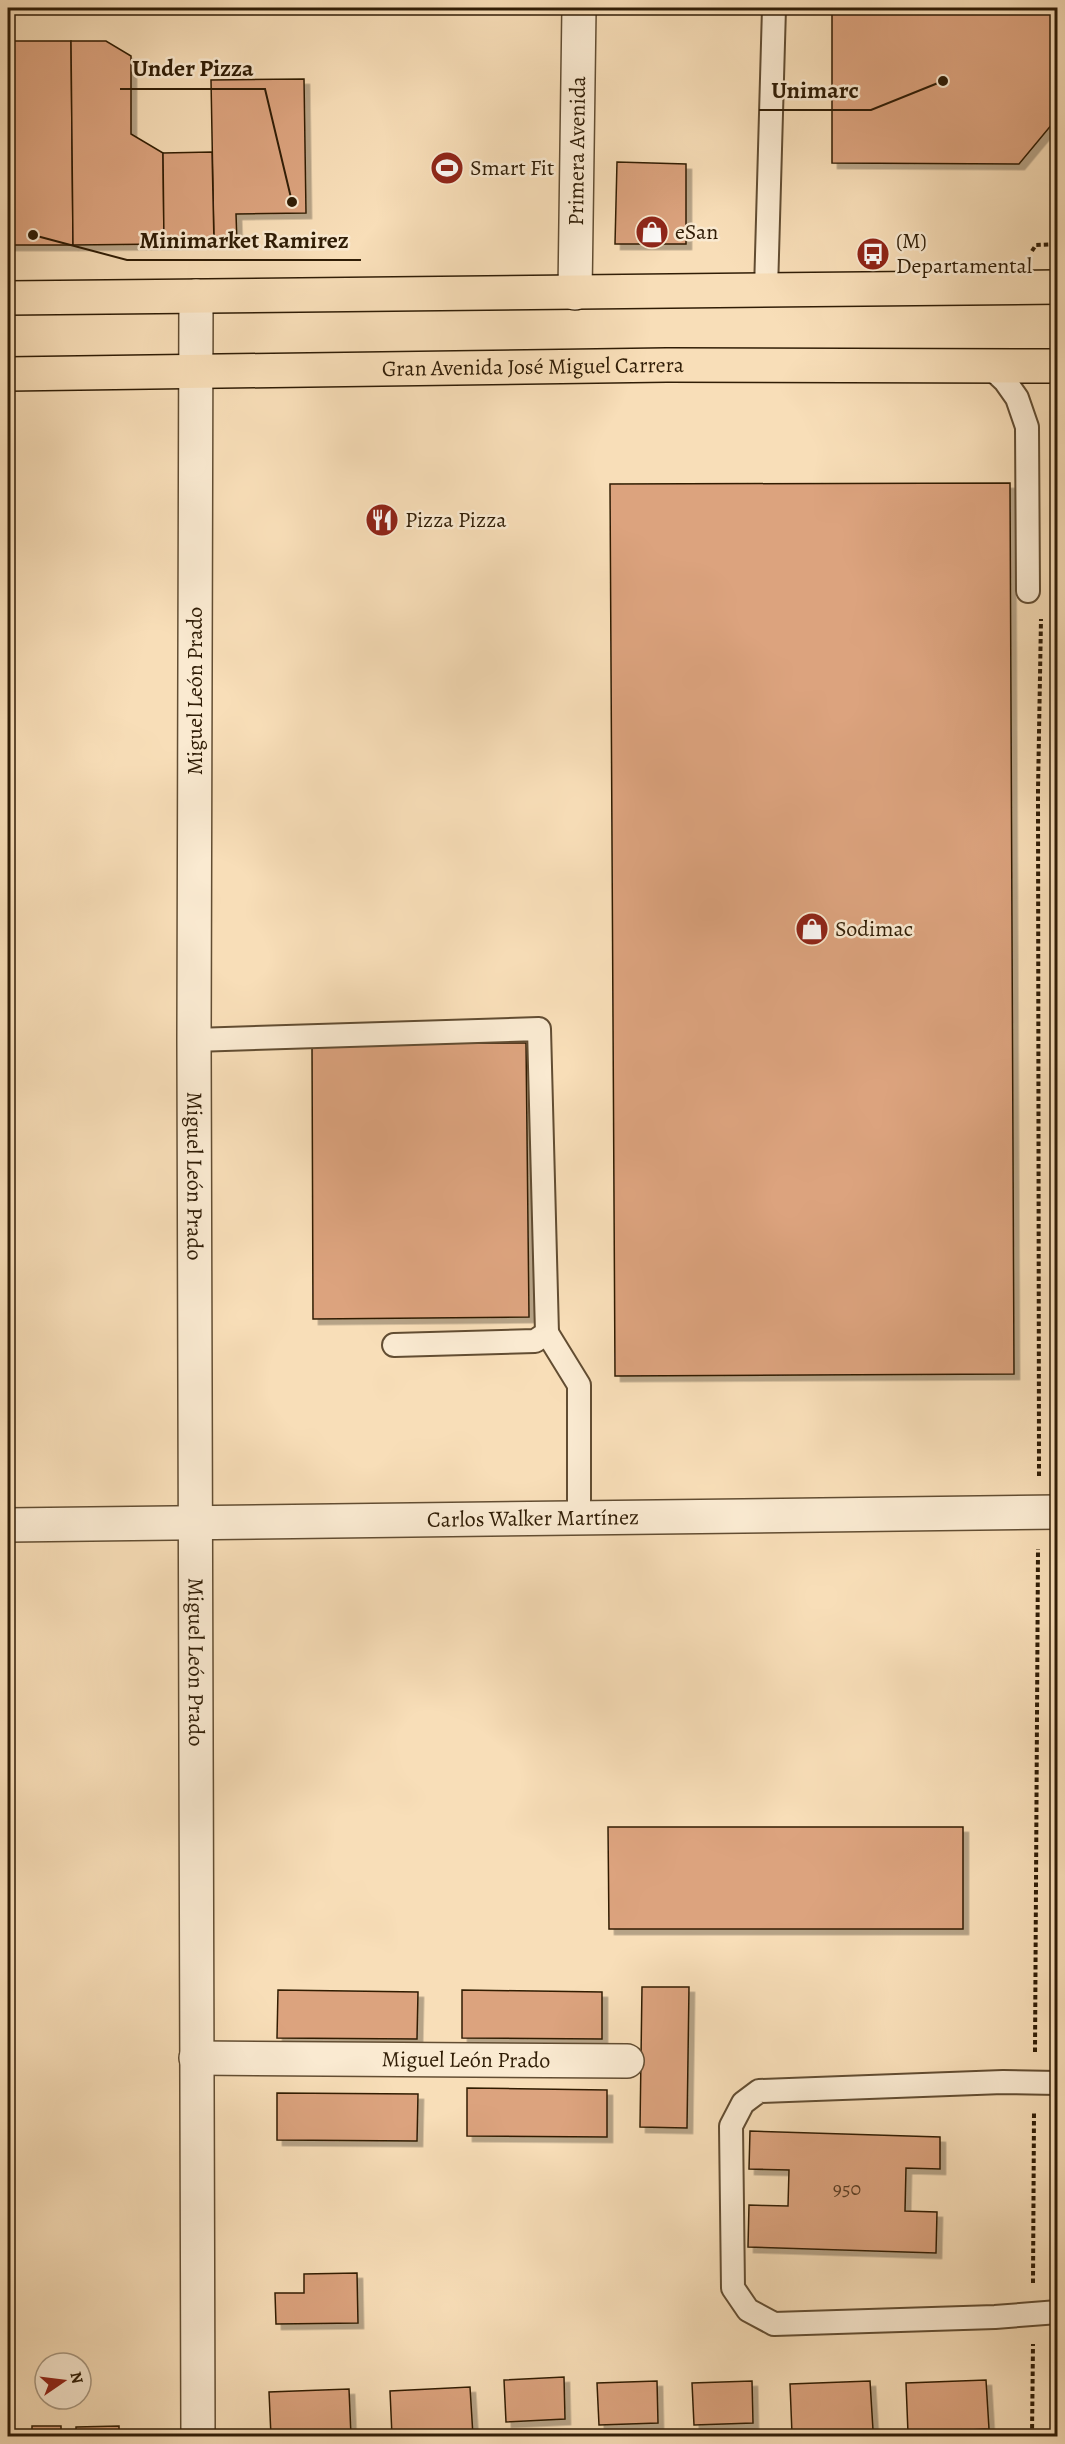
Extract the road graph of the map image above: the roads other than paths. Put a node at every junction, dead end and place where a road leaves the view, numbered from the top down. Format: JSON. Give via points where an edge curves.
{"nodes":[{"id":1,"x":579,"y":8,"type":"edge"},
{"id":2,"x":774,"y":8,"type":"edge"},
{"id":3,"x":1058,"y":287,"type":"edge"},
{"id":4,"x":765,"y":290,"type":"junction"},
{"id":5,"x":575,"y":292,"type":"junction"},
{"id":6,"x":196,"y":296,"type":"junction"},
{"id":7,"x":8,"y":298,"type":"edge"},
{"id":8,"x":1058,"y":366,"type":"edge"},
{"id":9,"x":990,"y":367,"type":"junction"},
{"id":10,"x":195,"y":371,"type":"junction"},
{"id":11,"x":8,"y":374,"type":"edge"},
{"id":12,"x":1028,"y":591,"type":"dead end"},
{"id":13,"x":194,"y":1040,"type":"junction"},
{"id":14,"x":547,"y":1333,"type":"junction"},
{"id":15,"x":394,"y":1345,"type":"dead end"},
{"id":16,"x":1048,"y":1512,"type":"edge"},
{"id":17,"x":579,"y":1518,"type":"junction"},
{"id":18,"x":195,"y":1523,"type":"junction"},
{"id":19,"x":8,"y":1525,"type":"edge"},
{"id":20,"x":196,"y":2058,"type":"junction"},
{"id":21,"x":627,"y":2061,"type":"dead end"},
{"id":22,"x":1058,"y":2083,"type":"edge"},
{"id":23,"x":1058,"y":2312,"type":"edge"},
{"id":24,"x":198,"y":2436,"type":"edge"}],
"edges":[{"from":1,"to":5,"type":"street","name":"Primera Avenida"},
{"from":2,"to":4,"type":"lane"},
{"from":3,"to":4,"type":"main road"},
{"from":4,"to":5,"type":"main road"},
{"from":5,"to":6,"type":"main road"},
{"from":6,"to":7,"type":"main road"},
{"from":6,"to":10,"type":"street","name":"Miguel León Prado"},
{"from":8,"to":9,"type":"main road","name":"Gran Avenida José Miguel Carrera"},
{"from":9,"to":10,"type":"main road","name":"Gran Avenida José Miguel Carrera","via":[[667,365]]},
{"from":9,"to":12,"type":"lane","via":[[1017,399],[1027,427]]},
{"from":10,"to":11,"type":"main road","name":"Gran Avenida José Miguel Carrera"},
{"from":10,"to":13,"type":"street","name":"Miguel León Prado"},
{"from":13,"to":14,"type":"lane","via":[[539,1029]]},
{"from":13,"to":18,"type":"street","name":"Miguel León Prado"},
{"from":14,"to":15,"type":"lane","via":[[535,1341]]},
{"from":14,"to":17,"type":"lane","via":[[579,1385]]},
{"from":16,"to":17,"type":"street","name":"Carlos Walker Martínez"},
{"from":17,"to":18,"type":"street","name":"Carlos Walker Martínez"},
{"from":18,"to":19,"type":"street","name":"Carlos Walker Martínez"},
{"from":18,"to":20,"type":"street","name":"Miguel León Prado"},
{"from":20,"to":21,"type":"street","name":"Miguel León Prado"},
{"from":20,"to":24,"type":"street","name":"Miguel León Prado"},
{"from":22,"to":23,"type":"lane","via":[[759,2091],[743,2103],[731,2126],[733,2288],[748,2310],[774,2324]]}]}
